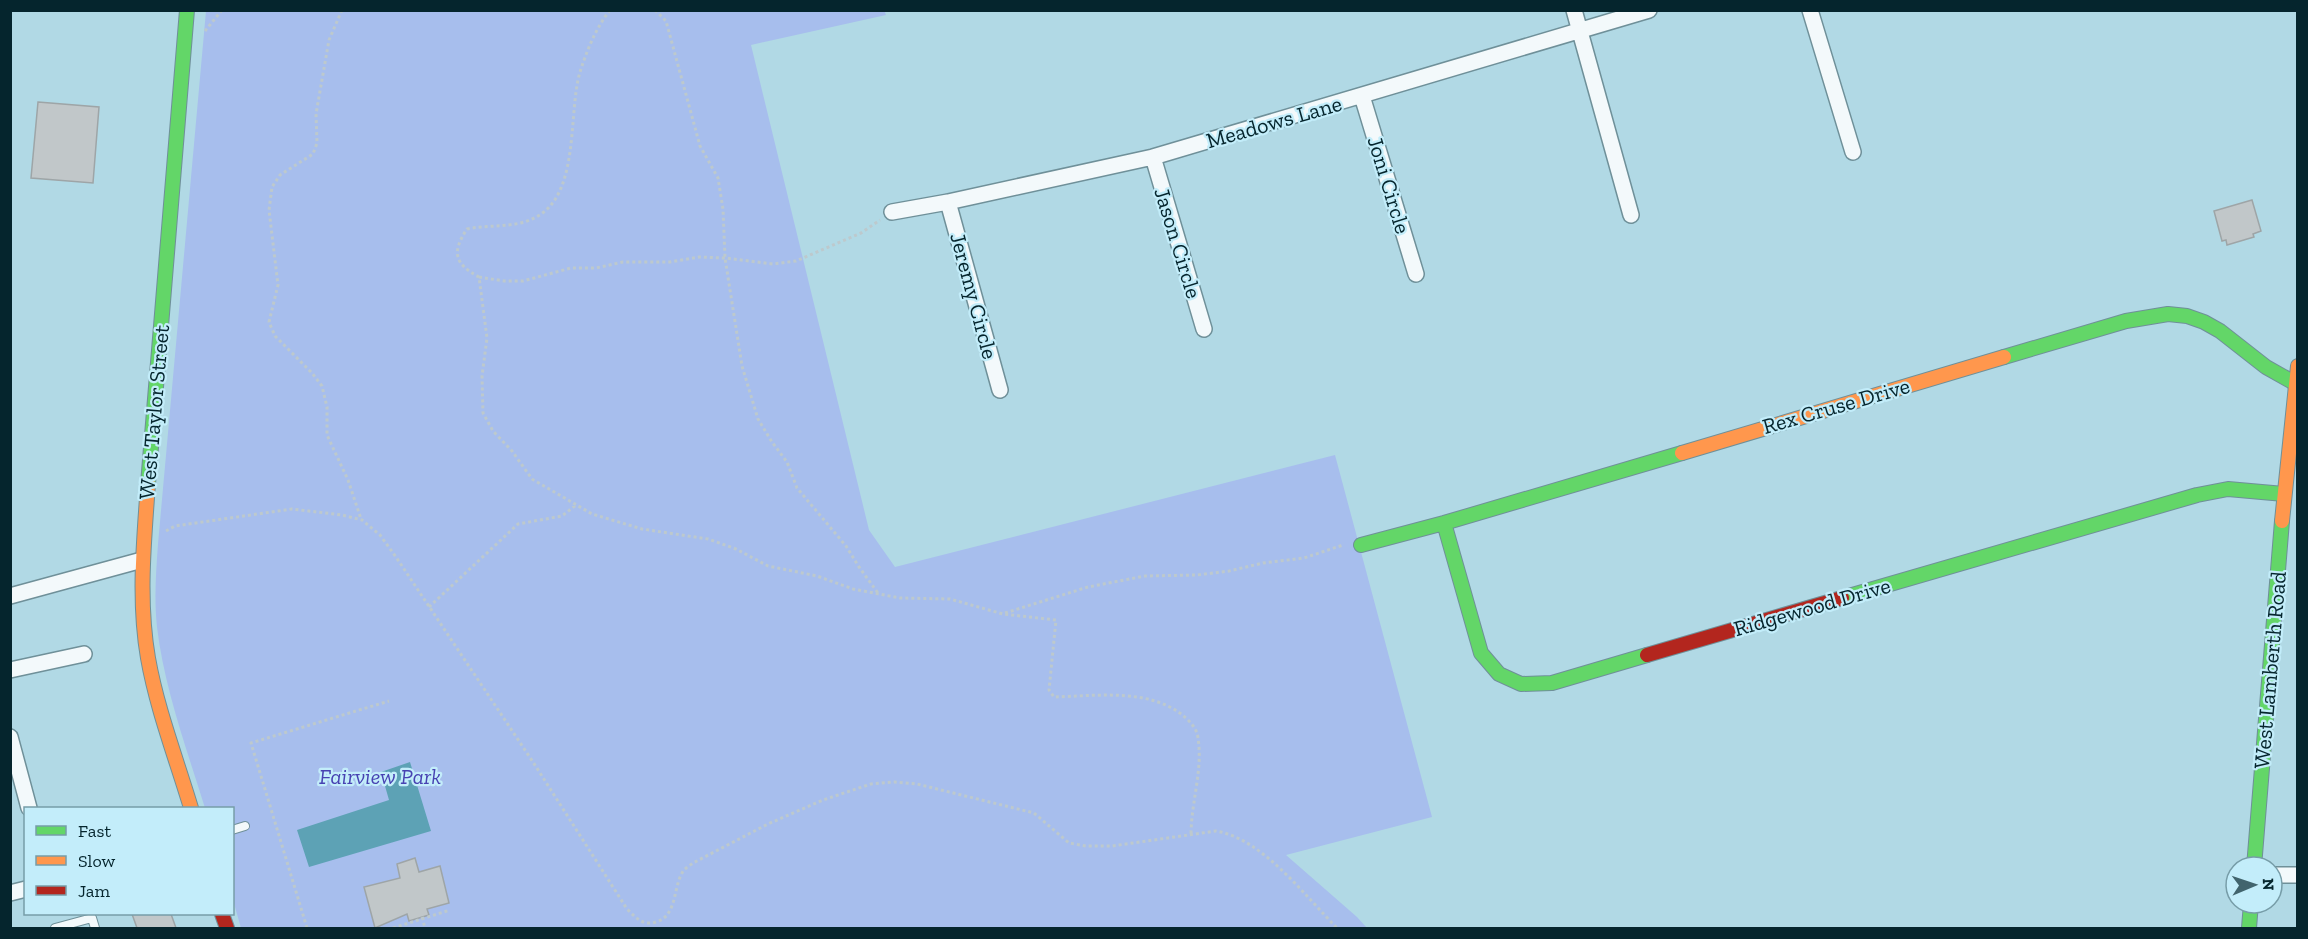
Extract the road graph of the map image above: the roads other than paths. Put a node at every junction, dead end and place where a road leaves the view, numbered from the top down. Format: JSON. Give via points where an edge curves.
{"nodes":[{"id":1,"x":187,"y":10,"type":"edge"},
{"id":2,"x":1574,"y":10,"type":"edge"},
{"id":3,"x":1650,"y":10,"type":"edge"},
{"id":4,"x":1810,"y":10,"type":"edge"},
{"id":5,"x":1579,"y":33,"type":"junction"},
{"id":6,"x":1362,"y":96,"type":"junction"},
{"id":7,"x":1853,"y":152,"type":"dead end"},
{"id":8,"x":1153,"y":157,"type":"junction"},
{"id":9,"x":948,"y":202,"type":"junction"},
{"id":10,"x":892,"y":212,"type":"road end"},
{"id":11,"x":1631,"y":215,"type":"dead end"},
{"id":12,"x":1416,"y":274,"type":"dead end"},
{"id":13,"x":1204,"y":329,"type":"dead end"},
{"id":14,"x":2298,"y":366,"type":"edge"},
{"id":15,"x":2297,"y":385,"type":"edge"},
{"id":16,"x":1000,"y":390,"type":"dead end"},
{"id":17,"x":2284,"y":494,"type":"junction"},
{"id":18,"x":1444,"y":522,"type":"junction"},
{"id":19,"x":1361,"y":545,"type":"road end"},
{"id":20,"x":142,"y":560,"type":"junction"},
{"id":21,"x":10,"y":596,"type":"edge"},
{"id":22,"x":84,"y":654,"type":"dead end"},
{"id":23,"x":10,"y":670,"type":"edge"},
{"id":24,"x":10,"y":737,"type":"edge"},
{"id":25,"x":29,"y":807,"type":"edge"},
{"id":26,"x":191,"y":807,"type":"edge"},
{"id":27,"x":245,"y":826,"type":"dead end"},
{"id":28,"x":234,"y":829,"type":"edge"},
{"id":29,"x":2255,"y":855,"type":"edge"},
{"id":30,"x":55,"y":928,"type":"edge"},
{"id":31,"x":95,"y":928,"type":"edge"}],
"edges":[{"from":1,"to":20,"type":"street","name":"West Taylor Street"},
{"from":2,"to":5,"type":"street"},
{"from":3,"to":5,"type":"street","name":"Meadows Lane"},
{"from":4,"to":7,"type":"street"},
{"from":5,"to":6,"type":"street","name":"Meadows Lane"},
{"from":5,"to":11,"type":"street"},
{"from":6,"to":8,"type":"street","name":"Meadows Lane"},
{"from":6,"to":12,"type":"street","name":"Joni Circle"},
{"from":8,"to":9,"type":"street","name":"Meadows Lane"},
{"from":8,"to":13,"type":"street","name":"Jason Circle"},
{"from":9,"to":10,"type":"street","name":"Meadows Lane"},
{"from":9,"to":16,"type":"street","name":"Jeremy Circle"},
{"from":14,"to":15,"type":"street","name":"West Lamberth Road"},
{"from":15,"to":17,"type":"street","name":"West Lamberth Road"},
{"from":15,"to":18,"type":"street","name":"Rex Cruse Drive","via":[[2215,329],[2192,318],[2169,314],[2126,321]]},
{"from":17,"to":18,"type":"street","name":"Ridgewood Drive","via":[[2228,489],[2197,495],[1536,685],[1521,684],[1499,674],[1481,653]]},
{"from":17,"to":29,"type":"street","name":"West Lamberth Road"},
{"from":18,"to":19,"type":"street","name":"Rex Cruse Drive"},
{"from":20,"to":21,"type":"street"},
{"from":20,"to":26,"type":"street","name":"West Taylor Street","via":[[148,655]]},
{"from":22,"to":23,"type":"street"},
{"from":24,"to":25,"type":"street"},
{"from":27,"to":28,"type":"lane"},
{"from":30,"to":31,"type":"lane","via":[[92,918]]}]}
